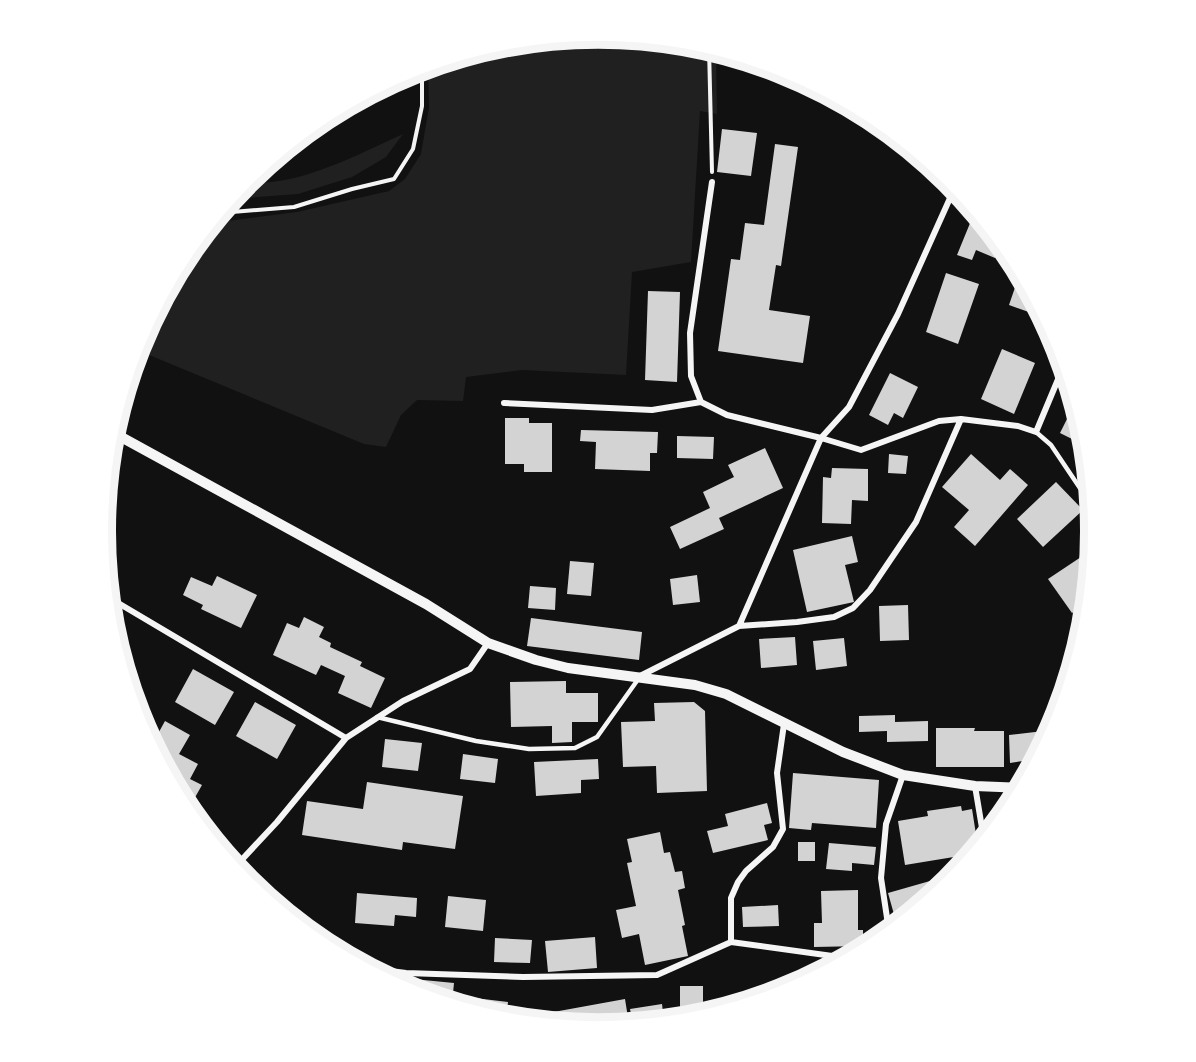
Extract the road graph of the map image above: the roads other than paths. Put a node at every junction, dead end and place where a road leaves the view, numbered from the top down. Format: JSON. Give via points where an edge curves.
{"nodes":[{"id":1,"x":712,"y":182,"type":"road end"},
{"id":2,"x":951,"y":197,"type":"edge"},
{"id":3,"x":1059,"y":378,"type":"edge"},
{"id":4,"x":701,"y":402,"type":"junction"},
{"id":5,"x":504,"y":403,"type":"dead end"},
{"id":6,"x":961,"y":419,"type":"junction"},
{"id":7,"x":1036,"y":432,"type":"junction"},
{"id":8,"x":121,"y":437,"type":"edge"},
{"id":9,"x":821,"y":438,"type":"junction"},
{"id":10,"x":1082,"y":492,"type":"edge"},
{"id":11,"x":117,"y":603,"type":"edge"},
{"id":12,"x":739,"y":626,"type":"junction"},
{"id":13,"x":488,"y":643,"type":"junction"},
{"id":14,"x":640,"y":676,"type":"junction"},
{"id":15,"x":377,"y":717,"type":"junction"},
{"id":16,"x":784,"y":724,"type":"junction"},
{"id":17,"x":346,"y":738,"type":"junction"},
{"id":18,"x":903,"y":775,"type":"junction"},
{"id":19,"x":975,"y":786,"type":"junction"},
{"id":20,"x":1010,"y":788,"type":"edge"},
{"id":21,"x":982,"y":829,"type":"edge"},
{"id":22,"x":241,"y":860,"type":"edge"},
{"id":23,"x":887,"y":922,"type":"edge"},
{"id":24,"x":730,"y":942,"type":"junction"},
{"id":25,"x":833,"y":956,"type":"edge"},
{"id":26,"x":393,"y":971,"type":"edge"}],
"edges":[{"from":1,"to":4,"type":"street","via":[[690,333],[691,376]]},
{"from":2,"to":9,"type":"street","via":[[898,314],[849,407]]},
{"from":3,"to":7,"type":"street"},
{"from":4,"to":5,"type":"street","via":[[652,410]]},
{"from":4,"to":9,"type":"street","via":[[727,415]]},
{"from":6,"to":7,"type":"street"},
{"from":6,"to":9,"type":"street","via":[[939,421],[861,450]]},
{"from":6,"to":12,"type":"street","via":[[916,522],[870,590],[853,608],[834,617]]},
{"from":7,"to":10,"type":"lane","via":[[1051,445]]},
{"from":8,"to":13,"type":"street","via":[[426,604]]},
{"from":9,"to":12,"type":"street"},
{"from":11,"to":17,"type":"street"},
{"from":12,"to":14,"type":"street"},
{"from":13,"to":14,"type":"street","via":[[558,665]]},
{"from":13,"to":15,"type":"street","via":[[470,669]]},
{"from":14,"to":15,"type":"lane","via":[[597,737],[575,748],[529,749],[476,741]]},
{"from":14,"to":16,"type":"street","via":[[726,694]]},
{"from":15,"to":17,"type":"street"},
{"from":16,"to":18,"type":"street"},
{"from":16,"to":24,"type":"street","via":[[777,773],[783,829],[773,847],[738,882],[731,898]]},
{"from":17,"to":22,"type":"street"},
{"from":18,"to":19,"type":"street"},
{"from":18,"to":23,"type":"street","via":[[886,824],[880,878]]},
{"from":19,"to":20,"type":"street"},
{"from":19,"to":21,"type":"street"},
{"from":24,"to":25,"type":"street"},
{"from":24,"to":26,"type":"street","via":[[657,975],[523,977]]}]}
